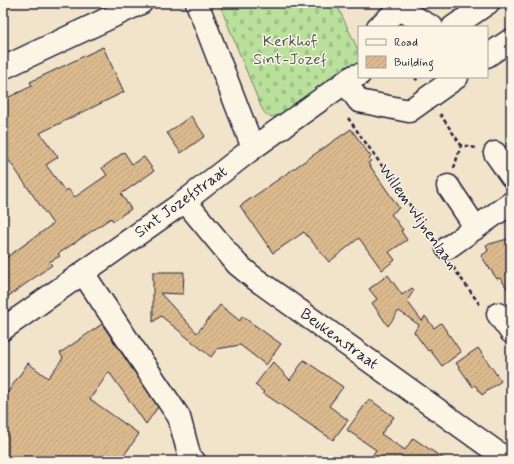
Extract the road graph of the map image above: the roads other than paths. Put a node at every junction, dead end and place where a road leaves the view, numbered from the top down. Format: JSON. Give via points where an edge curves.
{"nodes":[{"id":1,"x":141,"y":3,"type":"edge"},
{"id":2,"x":197,"y":3,"type":"edge"},
{"id":3,"x":488,"y":3,"type":"edge"},
{"id":4,"x":379,"y":26,"type":"edge"},
{"id":5,"x":430,"y":26,"type":"edge"},
{"id":6,"x":454,"y":26,"type":"edge"},
{"id":7,"x":509,"y":41,"type":"dead end"},
{"id":8,"x":488,"y":55,"type":"edge"},
{"id":9,"x":3,"y":68,"type":"edge"},
{"id":10,"x":456,"y":78,"type":"edge"},
{"id":11,"x":345,"y":84,"type":"edge"},
{"id":12,"x":253,"y":148,"type":"junction"},
{"id":13,"x":496,"y":153,"type":"road end"},
{"id":14,"x":511,"y":176,"type":"edge"},
{"id":15,"x":448,"y":186,"type":"road end"},
{"id":16,"x":185,"y":201,"type":"junction"},
{"id":17,"x":511,"y":203,"type":"edge"},
{"id":18,"x":476,"y":228,"type":"junction"},
{"id":19,"x":444,"y":250,"type":"road end"},
{"id":20,"x":83,"y":273,"type":"junction"},
{"id":21,"x":498,"y":314,"type":"road end"},
{"id":22,"x":3,"y":329,"type":"edge"},
{"id":23,"x":511,"y":332,"type":"edge"},
{"id":24,"x":194,"y":461,"type":"edge"},
{"id":25,"x":509,"y":461,"type":"edge"}],
"edges":[{"from":1,"to":9,"type":"street"},
{"from":2,"to":12,"type":"street"},
{"from":3,"to":6,"type":"street"},
{"from":4,"to":5,"type":"street","via":[[399,9]]},
{"from":7,"to":8,"type":"street"},
{"from":10,"to":11,"type":"street","via":[[409,111],[359,101]]},
{"from":11,"to":12,"type":"street","name":"Sint Jozefstraat"},
{"from":12,"to":16,"type":"street","name":"Sint Jozefstraat"},
{"from":13,"to":14,"type":"street"},
{"from":15,"to":18,"type":"street"},
{"from":16,"to":20,"type":"street","name":"Sint Jozefstraat"},
{"from":16,"to":25,"type":"street","name":"Beukenstraat","via":[[237,264],[254,278]]},
{"from":17,"to":18,"type":"street"},
{"from":18,"to":19,"type":"street"},
{"from":20,"to":22,"type":"street","name":"Sint Jozefstraat"},
{"from":20,"to":24,"type":"street","via":[[179,417],[190,458]]},
{"from":21,"to":23,"type":"street"}]}
